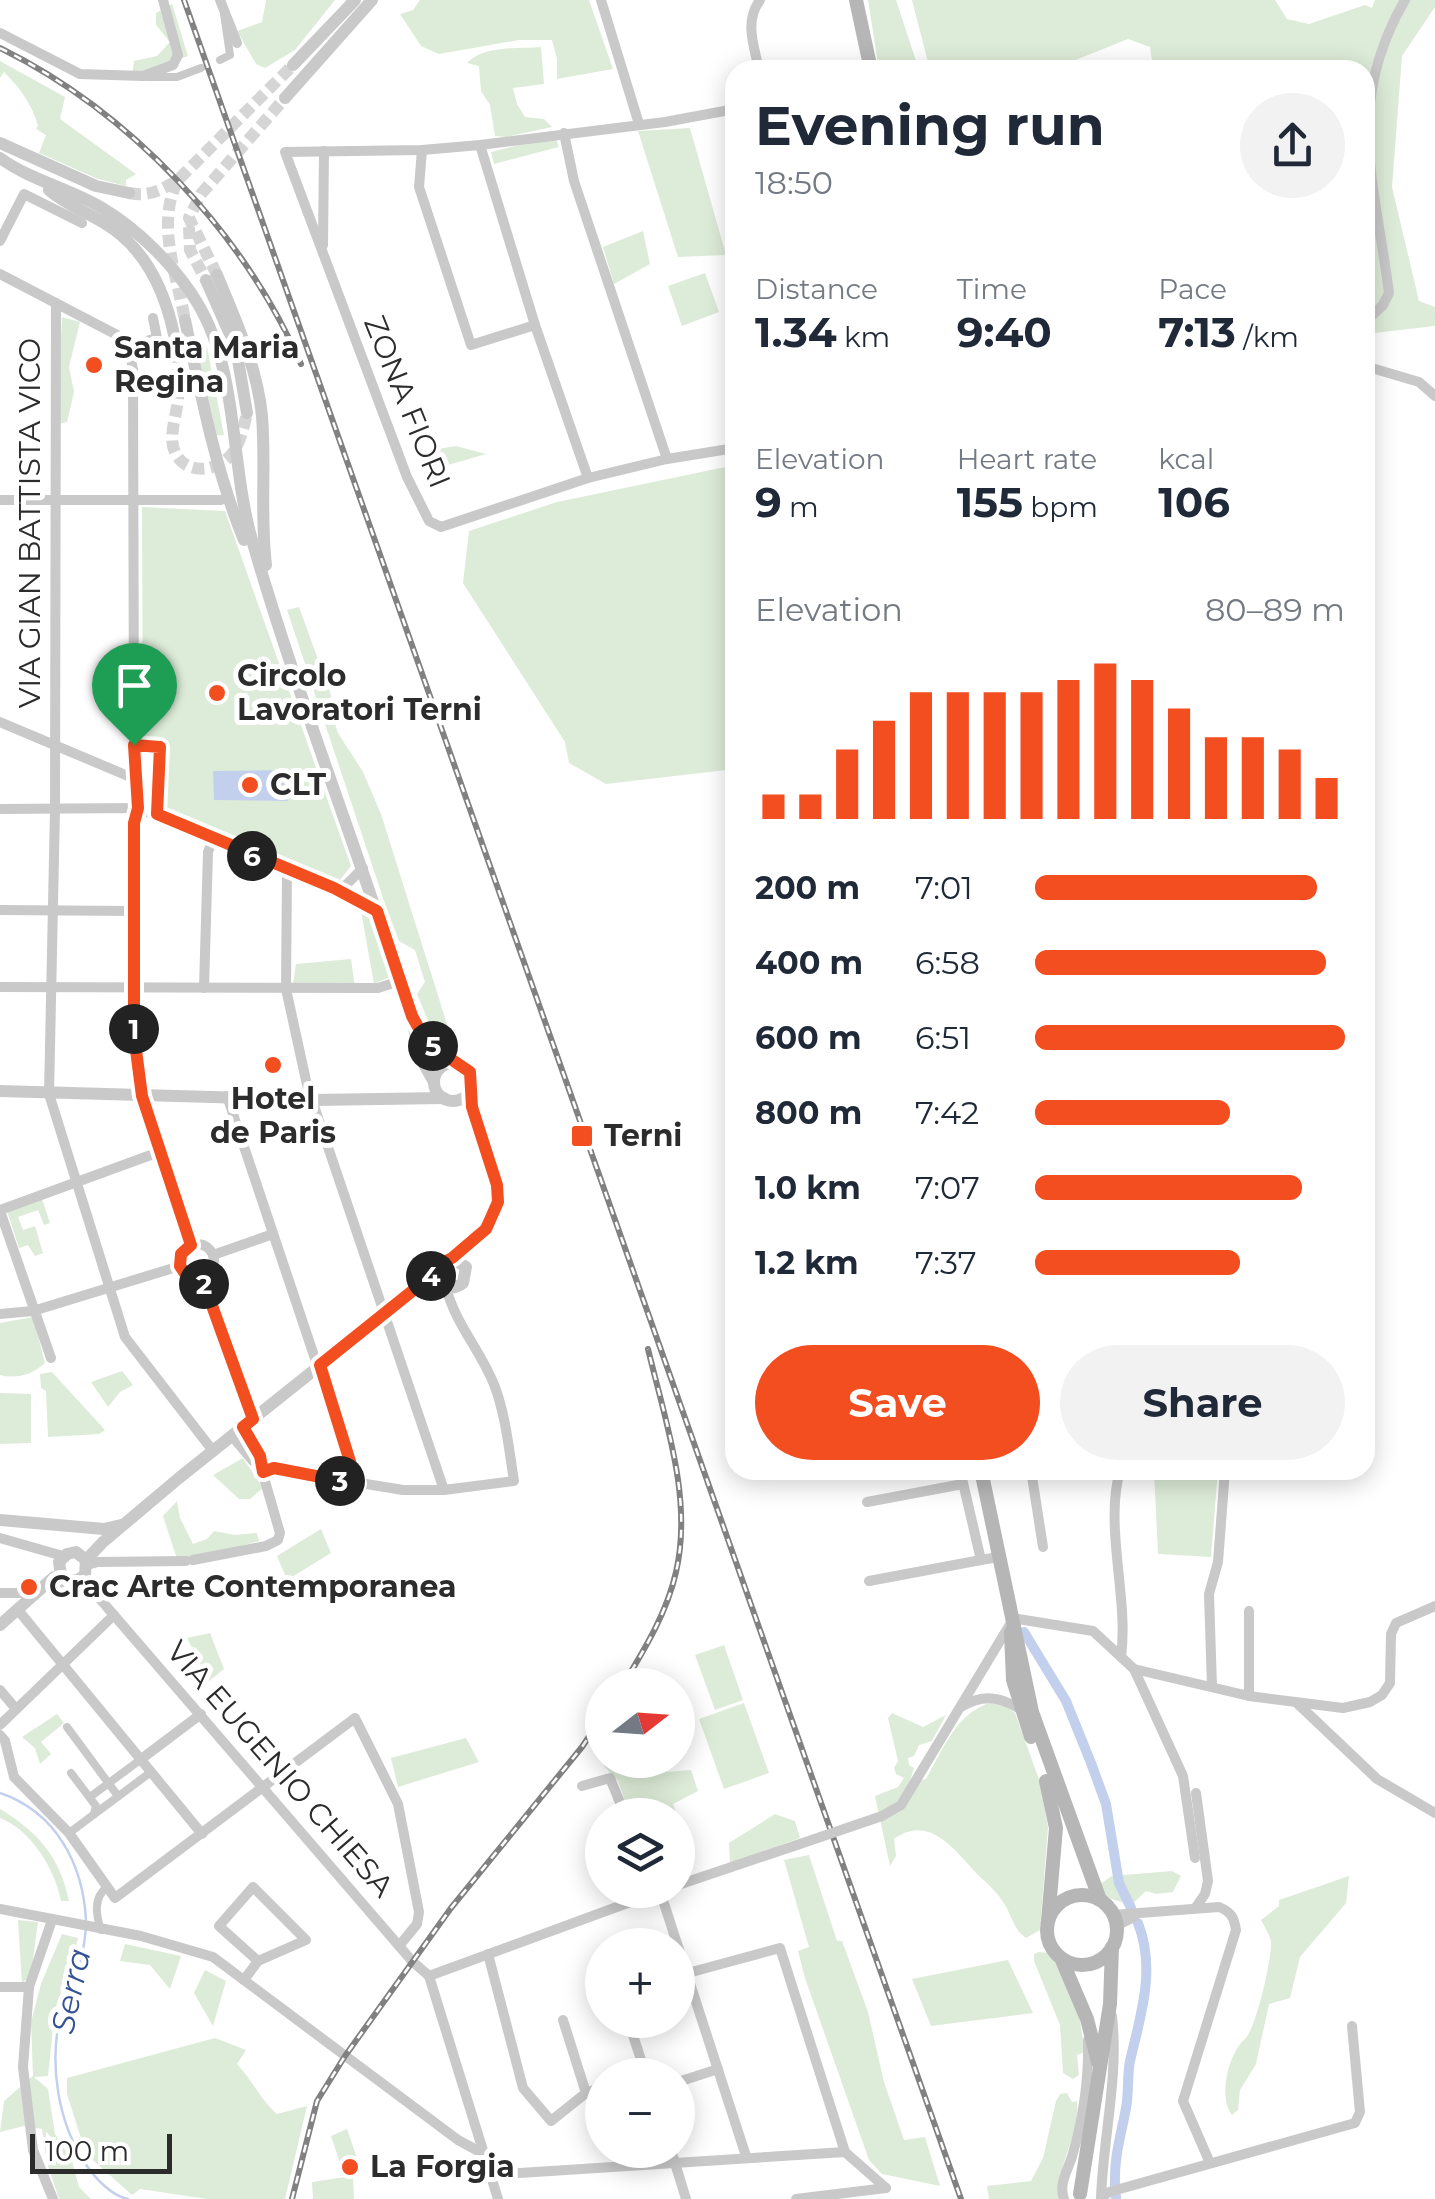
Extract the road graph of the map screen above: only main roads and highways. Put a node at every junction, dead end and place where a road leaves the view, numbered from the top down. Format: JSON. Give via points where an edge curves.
{"nodes":[{"id":1,"x":856,"y":0,"type":"edge"},
{"id":2,"x":869,"y":60,"type":"edge"},
{"id":3,"x":982,"y":1480,"type":"edge"},
{"id":4,"x":1012,"y":1621,"type":"junction"},
{"id":5,"x":1027,"y":1711,"type":"junction"},
{"id":6,"x":1100,"y":1900,"type":"junction"},
{"id":7,"x":1048,"y":1921,"type":"junction"},
{"id":8,"x":1112,"y":1947,"type":"junction"},
{"id":9,"x":1062,"y":1958,"type":"junction"},
{"id":10,"x":1099,"y":2068,"type":"junction"},
{"id":11,"x":1080,"y":2194,"type":"dead end"}],
"edges":[{"from":1,"to":2,"type":"main road"},
{"from":3,"to":4,"type":"main road"},
{"from":4,"to":5,"type":"main road"},
{"from":4,"to":5,"type":"main road","via":[[1012,1668]]},
{"from":5,"to":6,"type":"main road"},
{"from":5,"to":7,"type":"main road","via":[[1055,1820]]},
{"from":6,"to":7,"type":"main road","via":[[1069,1898]]},
{"from":6,"to":8,"type":"main road","via":[[1115,1920]]},
{"from":7,"to":9,"type":"main road","via":[[1050,1944]]},
{"from":8,"to":9,"type":"main road","via":[[1084,1965]]},
{"from":8,"to":10,"type":"main road"},
{"from":9,"to":10,"type":"main road"},
{"from":10,"to":11,"type":"main road"}]}
